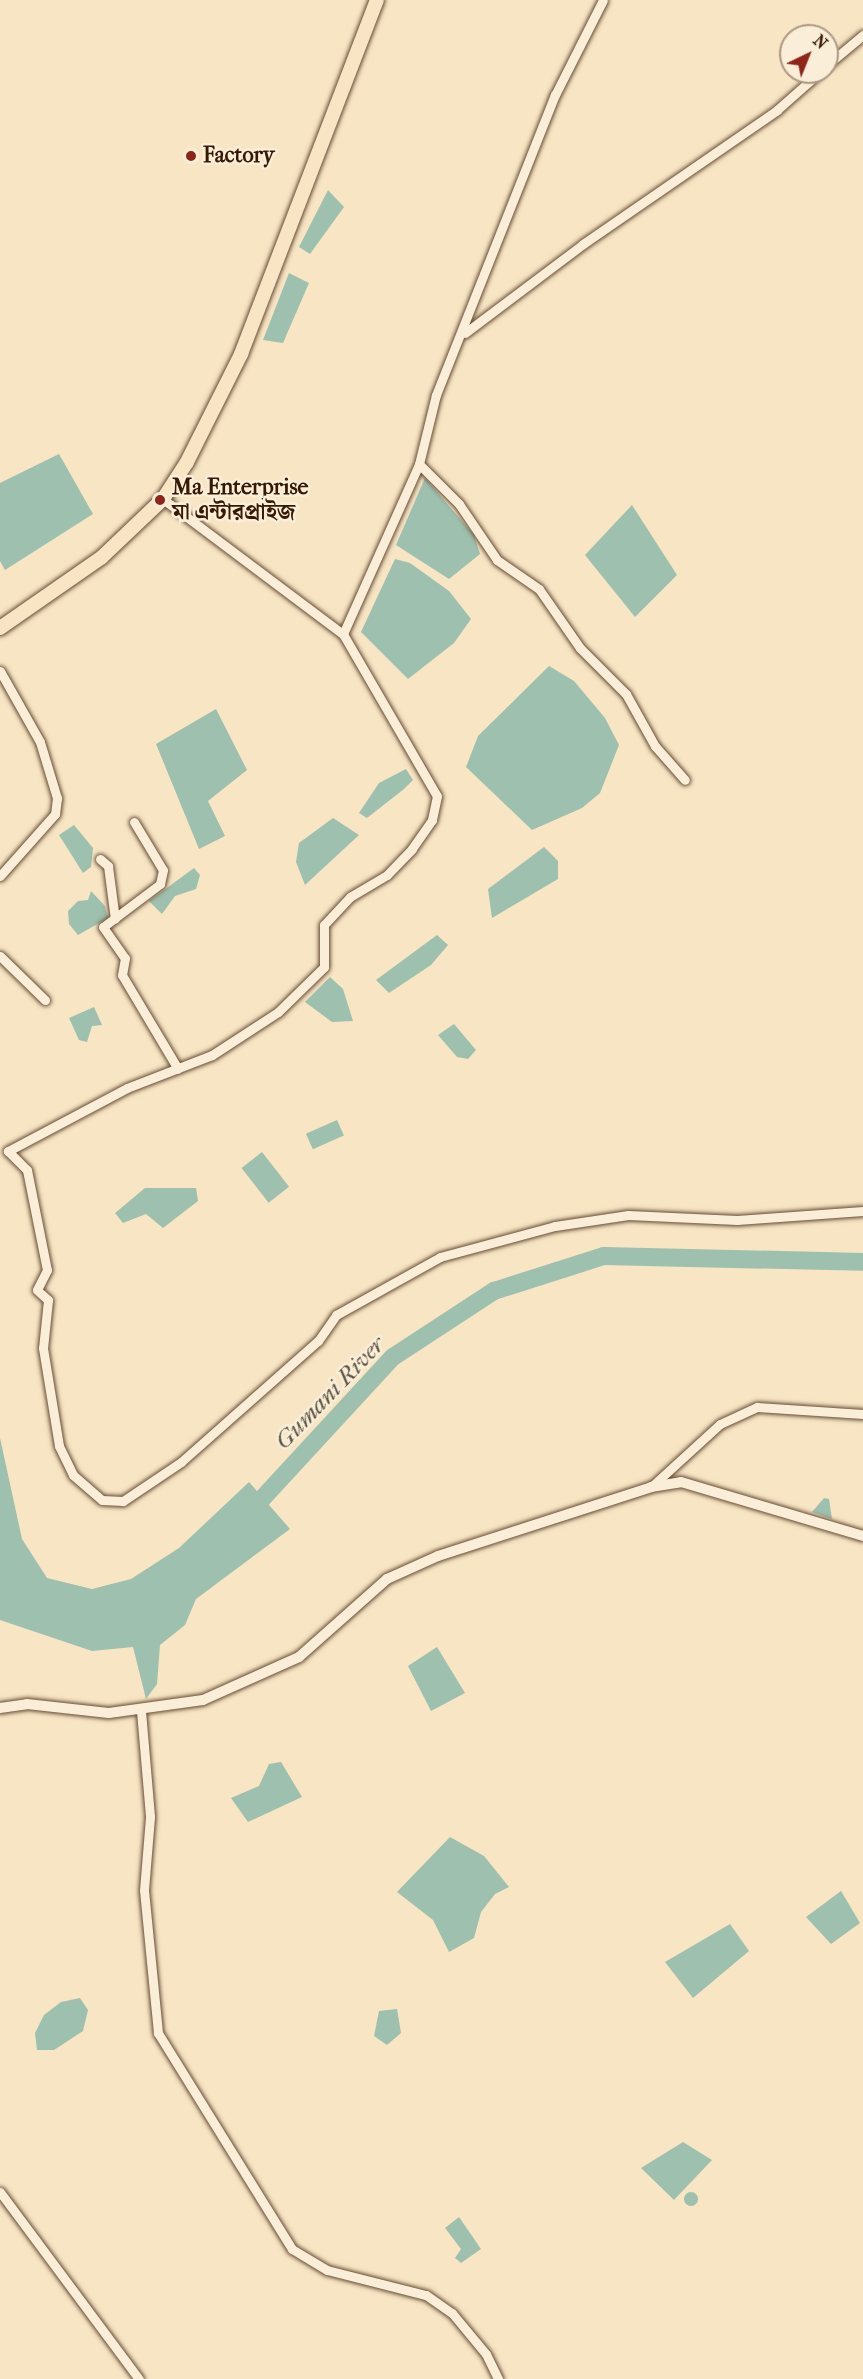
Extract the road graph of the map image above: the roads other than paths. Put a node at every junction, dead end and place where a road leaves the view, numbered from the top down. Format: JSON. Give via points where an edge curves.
{"nodes":[{"id":1,"x":377,"y":0,"type":"edge"},
{"id":2,"x":603,"y":0,"type":"edge"},
{"id":3,"x":863,"y":35,"type":"edge"},
{"id":4,"x":839,"y":55,"type":"edge"},
{"id":5,"x":806,"y":84,"type":"edge"},
{"id":6,"x":465,"y":333,"type":"junction"},
{"id":7,"x":419,"y":464,"type":"junction"},
{"id":8,"x":163,"y":499,"type":"junction"},
{"id":9,"x":0,"y":628,"type":"edge"},
{"id":10,"x":343,"y":634,"type":"junction"},
{"id":11,"x":0,"y":671,"type":"edge"},
{"id":12,"x":685,"y":780,"type":"dead end"},
{"id":13,"x":134,"y":822,"type":"dead end"},
{"id":14,"x":100,"y":859,"type":"dead end"},
{"id":15,"x":0,"y":876,"type":"edge"},
{"id":16,"x":115,"y":919,"type":"junction"},
{"id":17,"x":0,"y":956,"type":"edge"},
{"id":18,"x":45,"y":999,"type":"dead end"},
{"id":19,"x":178,"y":1069,"type":"junction"},
{"id":20,"x":863,"y":1211,"type":"edge"},
{"id":21,"x":863,"y":1414,"type":"edge"},
{"id":22,"x":651,"y":1487,"type":"junction"},
{"id":23,"x":863,"y":1536,"type":"edge"},
{"id":24,"x":0,"y":1707,"type":"edge"},
{"id":25,"x":141,"y":1711,"type":"junction"},
{"id":26,"x":0,"y":2192,"type":"edge"},
{"id":27,"x":139,"y":2379,"type":"edge"},
{"id":28,"x":498,"y":2379,"type":"edge"}],
"edges":[{"from":1,"to":8,"type":"main road","via":[[241,354],[202,436]]},
{"from":2,"to":6,"type":"street","via":[[555,95]]},
{"from":3,"to":4,"type":"street"},
{"from":5,"to":6,"type":"street","via":[[777,110],[583,244]]},
{"from":6,"to":7,"type":"street","via":[[436,395]]},
{"from":7,"to":10,"type":"street"},
{"from":7,"to":12,"type":"street","via":[[452,495],[497,560],[539,589],[580,648],[626,694],[655,746]]},
{"from":8,"to":9,"type":"main road","via":[[102,557]]},
{"from":8,"to":10,"type":"street"},
{"from":10,"to":19,"type":"street","via":[[428,776],[437,796],[432,820],[387,875],[368,882],[324,925],[324,967],[298,992],[212,1055]]},
{"from":11,"to":15,"type":"street","via":[[40,742],[57,798],[55,814]]},
{"from":13,"to":16,"type":"street","via":[[163,870],[160,884]]},
{"from":14,"to":16,"type":"street","via":[[108,866]]},
{"from":16,"to":19,"type":"street","via":[[103,927],[125,958],[122,975]]},
{"from":17,"to":18,"type":"street"},
{"from":19,"to":20,"type":"street","via":[[127,1088],[8,1150],[27,1170],[48,1270],[37,1290],[48,1300],[44,1348],[59,1446],[73,1475],[102,1500],[123,1502],[181,1462],[318,1341],[336,1315],[440,1257],[555,1226],[628,1215],[737,1220]]},
{"from":21,"to":22,"type":"street","via":[[757,1407],[720,1424]]},
{"from":22,"to":23,"type":"street","via":[[681,1482]]},
{"from":22,"to":25,"type":"street","via":[[387,1578],[299,1657],[203,1700]]},
{"from":24,"to":25,"type":"street"},
{"from":25,"to":28,"type":"street","via":[[150,1817],[144,1890],[158,2033],[292,2249],[327,2270],[426,2295],[452,2313],[486,2354]]},
{"from":26,"to":27,"type":"street"}]}
